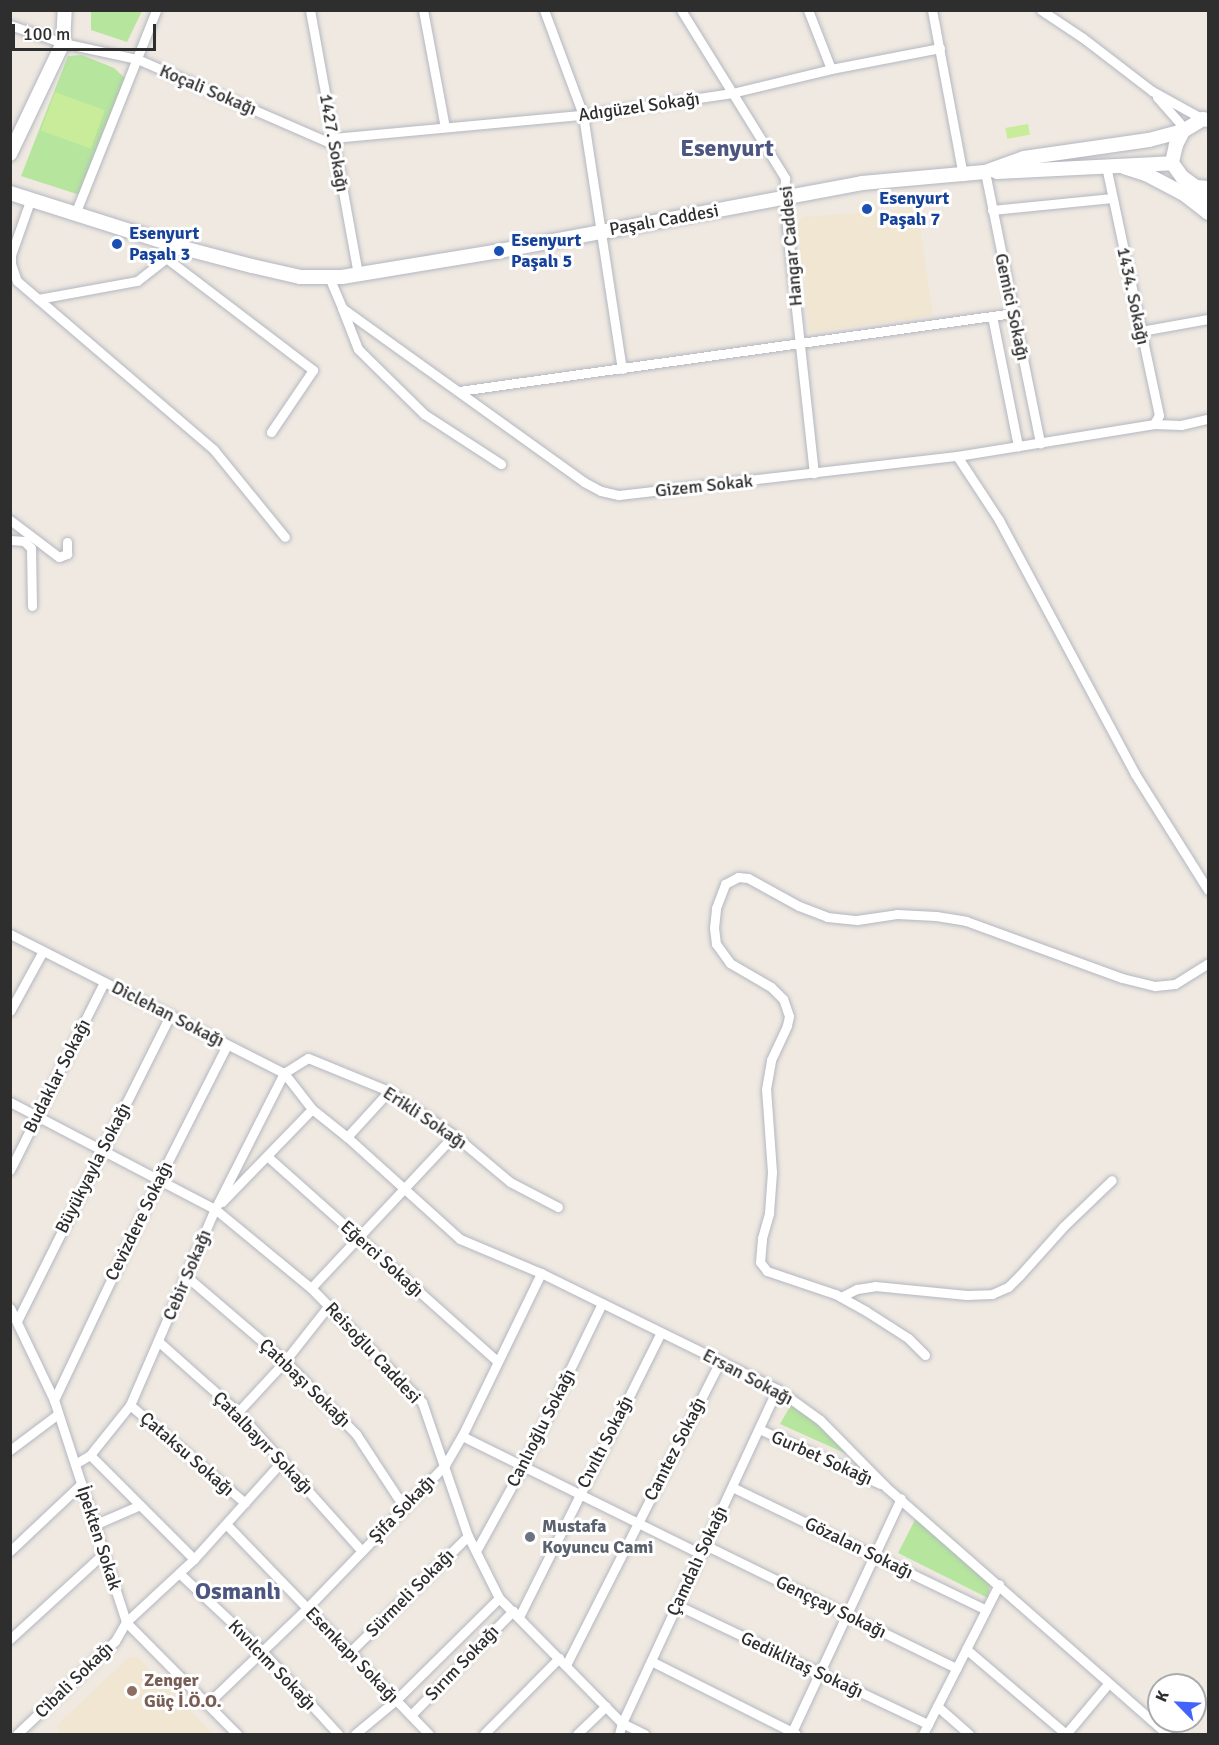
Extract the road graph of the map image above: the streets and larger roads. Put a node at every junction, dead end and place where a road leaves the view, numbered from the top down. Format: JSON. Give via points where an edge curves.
{"nodes":[{"id":1,"x":65,"y":10,"type":"edge"},
{"id":2,"x":156,"y":10,"type":"edge"},
{"id":3,"x":310,"y":10,"type":"edge"},
{"id":4,"x":423,"y":10,"type":"edge"},
{"id":5,"x":544,"y":10,"type":"edge"},
{"id":6,"x":681,"y":10,"type":"edge"},
{"id":7,"x":808,"y":10,"type":"edge"},
{"id":8,"x":932,"y":10,"type":"edge"},
{"id":9,"x":1041,"y":10,"type":"edge"},
{"id":10,"x":10,"y":25,"type":"edge"},
{"id":11,"x":63,"y":43,"type":"junction"},
{"id":12,"x":940,"y":48,"type":"junction"},
{"id":13,"x":137,"y":59,"type":"junction"},
{"id":14,"x":831,"y":69,"type":"junction"},
{"id":15,"x":1152,"y":91,"type":"junction"},
{"id":16,"x":732,"y":93,"type":"junction"},
{"id":17,"x":583,"y":115,"type":"junction"},
{"id":18,"x":1207,"y":117,"type":"edge"},
{"id":19,"x":445,"y":127,"type":"junction"},
{"id":20,"x":1184,"y":130,"type":"junction"},
{"id":21,"x":334,"y":141,"type":"junction"},
{"id":22,"x":10,"y":154,"type":"edge"},
{"id":23,"x":1172,"y":163,"type":"junction"},
{"id":24,"x":1112,"y":166,"type":"junction"},
{"id":25,"x":985,"y":172,"type":"junction"},
{"id":26,"x":963,"y":176,"type":"junction"},
{"id":27,"x":1202,"y":188,"type":"edge"},
{"id":28,"x":10,"y":193,"type":"edge"},
{"id":29,"x":784,"y":198,"type":"junction"},
{"id":30,"x":1112,"y":198,"type":"junction"},
{"id":31,"x":30,"y":201,"type":"junction"},
{"id":32,"x":1209,"y":201,"type":"edge"},
{"id":33,"x":992,"y":210,"type":"junction"},
{"id":34,"x":1209,"y":213,"type":"edge"},
{"id":35,"x":75,"y":214,"type":"junction"},
{"id":36,"x":603,"y":231,"type":"junction"},
{"id":37,"x":170,"y":244,"type":"junction"},
{"id":38,"x":166,"y":258,"type":"junction"},
{"id":39,"x":358,"y":274,"type":"junction"},
{"id":40,"x":329,"y":277,"type":"junction"},
{"id":41,"x":38,"y":299,"type":"junction"},
{"id":42,"x":342,"y":308,"type":"junction"},
{"id":43,"x":1013,"y":313,"type":"junction"},
{"id":44,"x":992,"y":316,"type":"junction"},
{"id":45,"x":1209,"y":319,"type":"edge"},
{"id":46,"x":1141,"y":332,"type":"junction"},
{"id":47,"x":800,"y":345,"type":"junction"},
{"id":48,"x":622,"y":369,"type":"junction"},
{"id":49,"x":459,"y":392,"type":"junction"},
{"id":50,"x":1209,"y":419,"type":"edge"},
{"id":51,"x":1154,"y":424,"type":"junction"},
{"id":52,"x":271,"y":432,"type":"dead end"},
{"id":53,"x":1040,"y":443,"type":"junction"},
{"id":54,"x":1018,"y":446,"type":"junction"},
{"id":55,"x":957,"y":456,"type":"junction"},
{"id":56,"x":501,"y":464,"type":"dead end"},
{"id":57,"x":814,"y":473,"type":"junction"},
{"id":58,"x":10,"y":520,"type":"edge"},
{"id":59,"x":285,"y":537,"type":"dead end"},
{"id":60,"x":10,"y":540,"type":"edge"},
{"id":61,"x":67,"y":542,"type":"dead end"},
{"id":62,"x":32,"y":606,"type":"dead end"},
{"id":63,"x":1209,"y":890,"type":"edge"},
{"id":64,"x":10,"y":934,"type":"edge"},
{"id":65,"x":43,"y":951,"type":"junction"},
{"id":66,"x":1209,"y":963,"type":"edge"},
{"id":67,"x":104,"y":982,"type":"junction"},
{"id":68,"x":10,"y":1011,"type":"edge"},
{"id":69,"x":170,"y":1015,"type":"junction"},
{"id":70,"x":227,"y":1045,"type":"junction"},
{"id":71,"x":284,"y":1073,"type":"junction"},
{"id":72,"x":389,"y":1090,"type":"junction"},
{"id":73,"x":10,"y":1102,"type":"edge"},
{"id":74,"x":312,"y":1109,"type":"junction"},
{"id":75,"x":36,"y":1116,"type":"junction"},
{"id":76,"x":454,"y":1135,"type":"junction"},
{"id":77,"x":347,"y":1137,"type":"junction"},
{"id":78,"x":102,"y":1150,"type":"junction"},
{"id":79,"x":267,"y":1156,"type":"junction"},
{"id":80,"x":10,"y":1170,"type":"edge"},
{"id":81,"x":159,"y":1179,"type":"junction"},
{"id":82,"x":1112,"y":1180,"type":"dead end"},
{"id":83,"x":405,"y":1188,"type":"junction"},
{"id":84,"x":558,"y":1207,"type":"dead end"},
{"id":85,"x":215,"y":1209,"type":"junction"},
{"id":86,"x":358,"y":1238,"type":"junction"},
{"id":87,"x":541,"y":1274,"type":"junction"},
{"id":88,"x":186,"y":1276,"type":"junction"},
{"id":89,"x":311,"y":1288,"type":"junction"},
{"id":90,"x":841,"y":1297,"type":"junction"},
{"id":91,"x":602,"y":1303,"type":"junction"},
{"id":92,"x":329,"y":1305,"type":"junction"},
{"id":93,"x":10,"y":1308,"type":"edge"},
{"id":94,"x":17,"y":1321,"type":"junction"},
{"id":95,"x":661,"y":1332,"type":"junction"},
{"id":96,"x":158,"y":1341,"type":"junction"},
{"id":97,"x":925,"y":1355,"type":"dead end"},
{"id":98,"x":285,"y":1361,"type":"junction"},
{"id":99,"x":497,"y":1361,"type":"junction"},
{"id":100,"x":720,"y":1361,"type":"junction"},
{"id":101,"x":777,"y":1389,"type":"junction"},
{"id":102,"x":54,"y":1400,"type":"junction"},
{"id":103,"x":130,"y":1405,"type":"junction"},
{"id":104,"x":238,"y":1412,"type":"junction"},
{"id":105,"x":58,"y":1413,"type":"junction"},
{"id":106,"x":759,"y":1429,"type":"junction"},
{"id":107,"x":462,"y":1436,"type":"junction"},
{"id":108,"x":10,"y":1450,"type":"edge"},
{"id":109,"x":90,"y":1455,"type":"junction"},
{"id":110,"x":283,"y":1460,"type":"junction"},
{"id":111,"x":75,"y":1464,"type":"junction"},
{"id":112,"x":445,"y":1465,"type":"junction"},
{"id":113,"x":523,"y":1466,"type":"junction"},
{"id":114,"x":81,"y":1484,"type":"junction"},
{"id":115,"x":732,"y":1487,"type":"junction"},
{"id":116,"x":886,"y":1487,"type":"junction"},
{"id":117,"x":579,"y":1494,"type":"junction"},
{"id":118,"x":902,"y":1498,"type":"junction"},
{"id":119,"x":244,"y":1503,"type":"junction"},
{"id":120,"x":141,"y":1505,"type":"junction"},
{"id":121,"x":404,"y":1507,"type":"junction"},
{"id":122,"x":638,"y":1522,"type":"junction"},
{"id":123,"x":226,"y":1524,"type":"junction"},
{"id":124,"x":94,"y":1525,"type":"junction"},
{"id":125,"x":468,"y":1536,"type":"junction"},
{"id":126,"x":703,"y":1549,"type":"junction"},
{"id":127,"x":10,"y":1551,"type":"edge"},
{"id":128,"x":362,"y":1551,"type":"junction"},
{"id":129,"x":476,"y":1551,"type":"junction"},
{"id":130,"x":104,"y":1553,"type":"junction"},
{"id":131,"x":875,"y":1556,"type":"junction"},
{"id":132,"x":194,"y":1559,"type":"junction"},
{"id":133,"x":179,"y":1573,"type":"junction"},
{"id":134,"x":999,"y":1584,"type":"junction"},
{"id":135,"x":499,"y":1598,"type":"junction"},
{"id":136,"x":677,"y":1605,"type":"junction"},
{"id":137,"x":307,"y":1608,"type":"junction"},
{"id":138,"x":986,"y":1610,"type":"junction"},
{"id":139,"x":516,"y":1614,"type":"junction"},
{"id":140,"x":847,"y":1615,"type":"junction"},
{"id":141,"x":126,"y":1622,"type":"junction"},
{"id":142,"x":10,"y":1639,"type":"edge"},
{"id":143,"x":966,"y":1649,"type":"junction"},
{"id":144,"x":262,"y":1651,"type":"junction"},
{"id":145,"x":351,"y":1651,"type":"junction"},
{"id":146,"x":651,"y":1661,"type":"junction"},
{"id":147,"x":563,"y":1662,"type":"junction"},
{"id":148,"x":956,"y":1668,"type":"junction"},
{"id":149,"x":820,"y":1674,"type":"junction"},
{"id":150,"x":1108,"y":1684,"type":"junction"},
{"id":151,"x":396,"y":1700,"type":"junction"},
{"id":152,"x":207,"y":1704,"type":"junction"},
{"id":153,"x":606,"y":1706,"type":"junction"},
{"id":154,"x":937,"y":1706,"type":"junction"},
{"id":155,"x":411,"y":1715,"type":"junction"},
{"id":156,"x":622,"y":1723,"type":"junction"},
{"id":157,"x":928,"y":1724,"type":"junction"},
{"id":158,"x":17,"y":1734,"type":"edge"},
{"id":159,"x":237,"y":1734,"type":"edge"},
{"id":160,"x":338,"y":1734,"type":"edge"},
{"id":161,"x":355,"y":1734,"type":"edge"},
{"id":162,"x":429,"y":1734,"type":"edge"},
{"id":163,"x":484,"y":1734,"type":"edge"},
{"id":164,"x":577,"y":1734,"type":"edge"},
{"id":165,"x":619,"y":1734,"type":"edge"},
{"id":166,"x":645,"y":1734,"type":"edge"},
{"id":167,"x":794,"y":1734,"type":"edge"},
{"id":168,"x":923,"y":1734,"type":"edge"},
{"id":169,"x":969,"y":1734,"type":"edge"},
{"id":170,"x":1066,"y":1734,"type":"edge"},
{"id":171,"x":1167,"y":1734,"type":"edge"}],
"edges":[{"from":1,"to":11,"type":"street"},
{"from":2,"to":13,"type":"street"},
{"from":3,"to":21,"type":"street","name":"1427. Sokağı"},
{"from":4,"to":19,"type":"street"},
{"from":5,"to":17,"type":"street"},
{"from":6,"to":16,"type":"street","name":"Hangar Caddesi"},
{"from":7,"to":14,"type":"street"},
{"from":8,"to":12,"type":"street"},
{"from":9,"to":15,"type":"street"},
{"from":10,"to":11,"type":"street","name":"Koçali Sokağı"},
{"from":11,"to":13,"type":"street","name":"Koçali Sokağı"},
{"from":11,"to":22,"type":"street"},
{"from":12,"to":14,"type":"street","name":"Adıgüzel Sokağı"},
{"from":12,"to":26,"type":"street"},
{"from":13,"to":21,"type":"street","name":"Koçali Sokağı"},
{"from":13,"to":35,"type":"street"},
{"from":14,"to":16,"type":"street","name":"Adıgüzel Sokağı"},
{"from":15,"to":18,"type":"street"},
{"from":15,"to":20,"type":"street"},
{"from":16,"to":17,"type":"street","name":"Adıgüzel Sokağı"},
{"from":16,"to":29,"type":"street","name":"Hangar Caddesi","via":[[785,178]]},
{"from":17,"to":19,"type":"street","name":"Adıgüzel Sokağı"},
{"from":17,"to":36,"type":"street"},
{"from":18,"to":20,"type":"street","name":"Paşalı Caddesi"},
{"from":19,"to":21,"type":"street","name":"Adıgüzel Sokağı"},
{"from":20,"to":23,"type":"street"},
{"from":20,"to":25,"type":"street","name":"Paşalı Caddesi","via":[[1149,140],[1024,158]]},
{"from":21,"to":39,"type":"street","name":"1427. Sokağı"},
{"from":23,"to":24,"type":"street"},
{"from":23,"to":27,"type":"street","via":[[1182,177]]},
{"from":24,"to":25,"type":"street"},
{"from":24,"to":30,"type":"street","name":"1434. Sokağı"},
{"from":24,"to":34,"type":"street","via":[[1146,174]]},
{"from":25,"to":26,"type":"street","name":"Paşalı Caddesi"},
{"from":25,"to":33,"type":"street","name":"Gemici Sokağı"},
{"from":26,"to":29,"type":"street","name":"Paşalı Caddesi","via":[[862,183]]},
{"from":27,"to":32,"type":"street"},
{"from":28,"to":31,"type":"street","name":"Paşalı Caddesi"},
{"from":29,"to":36,"type":"street","name":"Paşalı Caddesi"},
{"from":29,"to":47,"type":"street","name":"Hangar Caddesi"},
{"from":30,"to":33,"type":"street"},
{"from":30,"to":46,"type":"street","name":"1434. Sokağı"},
{"from":31,"to":35,"type":"street","name":"Paşalı Caddesi"},
{"from":31,"to":41,"type":"street","via":[[11,264],[18,281]]},
{"from":33,"to":43,"type":"street","name":"Gemici Sokağı"},
{"from":35,"to":37,"type":"street","name":"Paşalı Caddesi"},
{"from":36,"to":39,"type":"street","name":"Paşalı Caddesi"},
{"from":36,"to":48,"type":"street"},
{"from":37,"to":38,"type":"street"},
{"from":37,"to":40,"type":"street","name":"Paşalı Caddesi","via":[[300,277]]},
{"from":38,"to":41,"type":"street","via":[[137,280]]},
{"from":38,"to":52,"type":"street","via":[[313,370]]},
{"from":39,"to":40,"type":"street","name":"Paşalı Caddesi"},
{"from":40,"to":42,"type":"street"},
{"from":41,"to":59,"type":"street","via":[[214,450]]},
{"from":42,"to":49,"type":"street","name":"Gizem Sokak"},
{"from":42,"to":56,"type":"street","via":[[358,349],[424,414]]},
{"from":43,"to":44,"type":"street"},
{"from":43,"to":53,"type":"street","name":"Gemici Sokağı"},
{"from":44,"to":47,"type":"street"},
{"from":44,"to":54,"type":"street"},
{"from":45,"to":46,"type":"street"},
{"from":46,"to":51,"type":"street","name":"1434. Sokağı","via":[[1159,415]]},
{"from":47,"to":48,"type":"street"},
{"from":47,"to":57,"type":"street","name":"Hangar Caddesi"},
{"from":48,"to":49,"type":"street"},
{"from":49,"to":57,"type":"street","name":"Gizem Sokak","via":[[601,491],[619,495]]},
{"from":50,"to":51,"type":"street","name":"Gizem Sokak","via":[[1181,425]]},
{"from":51,"to":53,"type":"street","name":"Gizem Sokak"},
{"from":53,"to":54,"type":"street","name":"Gizem Sokak"},
{"from":54,"to":55,"type":"street","name":"Gizem Sokak"},
{"from":55,"to":57,"type":"street","name":"Gizem Sokak"},
{"from":55,"to":63,"type":"street","via":[[1004,530],[1136,774]]},
{"from":58,"to":61,"type":"street","via":[[59,557],[69,552]]},
{"from":60,"to":62,"type":"street","via":[[24,541],[30,546]]},
{"from":64,"to":65,"type":"street","name":"Diclehan Sokağı"},
{"from":65,"to":67,"type":"street","name":"Diclehan Sokağı"},
{"from":65,"to":68,"type":"street"},
{"from":66,"to":90,"type":"street","via":[[1175,984],[1155,986],[1122,978],[966,921],[897,914],[857,920],[827,917],[748,878],[738,877],[725,884],[716,908],[716,944],[730,963],[771,987],[783,999],[789,1016],[771,1060],[766,1089],[772,1172],[760,1262],[767,1271]]},
{"from":67,"to":69,"type":"street","name":"Diclehan Sokağı"},
{"from":67,"to":75,"type":"street","name":"Budaklar Sokağı"},
{"from":69,"to":70,"type":"street","name":"Diclehan Sokağı"},
{"from":69,"to":78,"type":"street","name":"Büyükyayla Sokağı"},
{"from":70,"to":71,"type":"street","name":"Diclehan Sokağı"},
{"from":70,"to":81,"type":"street","name":"Cevizdere Sokağı"},
{"from":71,"to":72,"type":"street","name":"Erikli Sokağı","via":[[308,1058]]},
{"from":71,"to":74,"type":"street","name":"Diclehan Sokağı"},
{"from":71,"to":85,"type":"street","name":"Cebir Sokağı"},
{"from":72,"to":76,"type":"street","name":"Erikli Sokağı"},
{"from":72,"to":77,"type":"street"},
{"from":73,"to":75,"type":"street","name":"Reisoğlu Caddesi"},
{"from":74,"to":77,"type":"street","name":"Ersan Sokağı"},
{"from":74,"to":79,"type":"street"},
{"from":75,"to":78,"type":"street","name":"Reisoğlu Caddesi"},
{"from":75,"to":80,"type":"street","name":"Budaklar Sokağı"},
{"from":76,"to":83,"type":"street"},
{"from":76,"to":84,"type":"street","name":"Erikli Sokağı","via":[[510,1182]]},
{"from":77,"to":83,"type":"street","name":"Ersan Sokağı"},
{"from":78,"to":81,"type":"street","name":"Reisoğlu Caddesi"},
{"from":78,"to":94,"type":"street","name":"Büyükyayla Sokağı"},
{"from":79,"to":85,"type":"street"},
{"from":79,"to":86,"type":"street","name":"Eğerci Sokağı"},
{"from":81,"to":85,"type":"street","name":"Reisoğlu Caddesi"},
{"from":81,"to":102,"type":"street","name":"Cevizdere Sokağı"},
{"from":82,"to":90,"type":"street","via":[[1008,1287],[992,1294],[875,1286]]},
{"from":83,"to":86,"type":"street"},
{"from":83,"to":87,"type":"street","name":"Ersan Sokağı","via":[[460,1239]]},
{"from":85,"to":88,"type":"street","name":"Cebir Sokağı"},
{"from":85,"to":89,"type":"street","name":"Reisoğlu Caddesi"},
{"from":86,"to":89,"type":"street"},
{"from":86,"to":99,"type":"street","name":"Eğerci Sokağı"},
{"from":87,"to":91,"type":"street","name":"Ersan Sokağı"},
{"from":87,"to":99,"type":"street","name":"Şifa Sokağı"},
{"from":88,"to":96,"type":"street","name":"Cebir Sokağı"},
{"from":88,"to":98,"type":"street","name":"Çatıbaşı Sokağı"},
{"from":89,"to":92,"type":"street","name":"Reisoğlu Caddesi"},
{"from":90,"to":97,"type":"street","via":[[908,1338]]},
{"from":91,"to":95,"type":"street","name":"Ersan Sokağı"},
{"from":91,"to":113,"type":"street","name":"Canlıoğlu Sokağı"},
{"from":92,"to":98,"type":"street"},
{"from":92,"to":112,"type":"street","name":"Reisoğlu Caddesi","via":[[422,1402]]},
{"from":93,"to":94,"type":"street","name":"İpekten Sokak"},
{"from":94,"to":102,"type":"street","name":"İpekten Sokak"},
{"from":95,"to":100,"type":"street","name":"Ersan Sokağı"},
{"from":95,"to":117,"type":"street","name":"Cıvıltı Sokağı"},
{"from":96,"to":103,"type":"street","name":"Cebir Sokağı"},
{"from":96,"to":104,"type":"street","name":"Çatalbayır Sokağı"},
{"from":98,"to":104,"type":"street"},
{"from":98,"to":121,"type":"street","name":"Çatıbaşı Sokağı","via":[[356,1434]]},
{"from":99,"to":107,"type":"street","name":"Şifa Sokağı"},
{"from":100,"to":101,"type":"street","name":"Ersan Sokağı"},
{"from":100,"to":122,"type":"street","name":"Canıtez Sokağı"},
{"from":101,"to":106,"type":"street","name":"Çamdalı Sokağı"},
{"from":101,"to":116,"type":"street","name":"Ersan Sokağı","via":[[820,1420]]},
{"from":102,"to":105,"type":"street","name":"İpekten Sokak"},
{"from":103,"to":109,"type":"street","name":"Cebir Sokağı"},
{"from":103,"to":119,"type":"street","name":"Çataksu Sokağı"},
{"from":104,"to":110,"type":"street","name":"Çatalbayır Sokağı"},
{"from":105,"to":108,"type":"street"},
{"from":105,"to":111,"type":"street","name":"İpekten Sokak"},
{"from":106,"to":115,"type":"street","name":"Çamdalı Sokağı"},
{"from":106,"to":116,"type":"street","name":"Gurbet Sokağı"},
{"from":107,"to":112,"type":"street","name":"Şifa Sokağı"},
{"from":107,"to":113,"type":"street","name":"Genççay Sokağı"},
{"from":109,"to":111,"type":"street","name":"Cebir Sokağı"},
{"from":109,"to":120,"type":"street"},
{"from":110,"to":119,"type":"street","name":"Cibali Sokağı"},
{"from":110,"to":128,"type":"street","name":"Çatalbayır Sokağı"},
{"from":111,"to":114,"type":"street","name":"İpekten Sokak"},
{"from":112,"to":121,"type":"street","name":"Şifa Sokağı"},
{"from":112,"to":125,"type":"street","name":"Reisoğlu Caddesi"},
{"from":113,"to":117,"type":"street","name":"Genççay Sokağı"},
{"from":113,"to":129,"type":"street","name":"Canlıoğlu Sokağı"},
{"from":114,"to":124,"type":"street","name":"İpekten Sokak"},
{"from":114,"to":127,"type":"street"},
{"from":115,"to":126,"type":"street","name":"Çamdalı Sokağı"},
{"from":115,"to":131,"type":"street","name":"Gözalan Sokağı"},
{"from":116,"to":118,"type":"street","name":"Ersan Sokağı"},
{"from":117,"to":122,"type":"street","name":"Genççay Sokağı"},
{"from":117,"to":139,"type":"street","name":"Cıvıltı Sokağı"},
{"from":118,"to":131,"type":"street"},
{"from":118,"to":134,"type":"street","name":"Ersan Sokağı"},
{"from":119,"to":123,"type":"street","name":"Cibali Sokağı"},
{"from":120,"to":124,"type":"street"},
{"from":120,"to":132,"type":"street"},
{"from":121,"to":128,"type":"street","name":"Şifa Sokağı"},
{"from":122,"to":126,"type":"street","name":"Genççay Sokağı"},
{"from":122,"to":147,"type":"street","name":"Canıtez Sokağı"},
{"from":123,"to":132,"type":"street","name":"Cibali Sokağı"},
{"from":123,"to":137,"type":"street","name":"Esenkapı Sokağı"},
{"from":124,"to":130,"type":"street","name":"İpekten Sokak"},
{"from":125,"to":129,"type":"street","name":"Reisoğlu Caddesi"},
{"from":125,"to":145,"type":"street","name":"Sürmeli Sokağı"},
{"from":126,"to":136,"type":"street","name":"Çamdalı Sokağı"},
{"from":126,"to":140,"type":"street","name":"Genççay Sokağı"},
{"from":128,"to":137,"type":"street","name":"Şifa Sokağı"},
{"from":129,"to":135,"type":"street","name":"Reisoğlu Caddesi"},
{"from":130,"to":141,"type":"street","name":"İpekten Sokak"},
{"from":130,"to":142,"type":"street"},
{"from":131,"to":138,"type":"street","name":"Gözalan Sokağı"},
{"from":131,"to":140,"type":"street"},
{"from":132,"to":133,"type":"street","name":"Cibali Sokağı"},
{"from":133,"to":141,"type":"street","name":"Cibali Sokağı"},
{"from":133,"to":144,"type":"street","name":"Kıvılcım Sokağı"},
{"from":134,"to":138,"type":"street"},
{"from":134,"to":150,"type":"street","name":"Ersan Sokağı"},
{"from":135,"to":139,"type":"street","name":"Reisoğlu Caddesi"},
{"from":135,"to":151,"type":"street"},
{"from":136,"to":146,"type":"street","name":"Çamdalı Sokağı"},
{"from":136,"to":149,"type":"street","name":"Gediklitaş Sokağı"},
{"from":137,"to":144,"type":"street","name":"Şifa Sokağı"},
{"from":137,"to":145,"type":"street","name":"Esenkapı Sokağı"},
{"from":138,"to":143,"type":"street"},
{"from":139,"to":147,"type":"street","name":"Reisoğlu Caddesi"},
{"from":139,"to":155,"type":"street","name":"Sırım Sokağı"},
{"from":140,"to":148,"type":"street","name":"Genççay Sokağı"},
{"from":140,"to":149,"type":"street"},
{"from":141,"to":152,"type":"street","name":"İpekten Sokak"},
{"from":141,"to":158,"type":"street","name":"Cibali Sokağı","via":[[115,1641]]},
{"from":143,"to":148,"type":"street"},
{"from":143,"to":170,"type":"street"},
{"from":144,"to":152,"type":"street","name":"Şifa Sokağı"},
{"from":144,"to":160,"type":"street","name":"Kıvılcım Sokağı"},
{"from":145,"to":151,"type":"street","name":"Esenkapı Sokağı"},
{"from":146,"to":156,"type":"street","name":"Çamdalı Sokağı"},
{"from":146,"to":167,"type":"street"},
{"from":147,"to":153,"type":"street","name":"Reisoğlu Caddesi"},
{"from":147,"to":163,"type":"street","name":"Canıtez Sokağı"},
{"from":148,"to":154,"type":"street"},
{"from":149,"to":157,"type":"street","name":"Gediklitaş Sokağı"},
{"from":149,"to":167,"type":"street"},
{"from":150,"to":170,"type":"street"},
{"from":150,"to":171,"type":"street","name":"Ersan Sokağı"},
{"from":151,"to":155,"type":"street","name":"Esenkapı Sokağı"},
{"from":151,"to":161,"type":"street"},
{"from":152,"to":159,"type":"street","name":"İpekten Sokak"},
{"from":153,"to":156,"type":"street","name":"Reisoğlu Caddesi"},
{"from":153,"to":164,"type":"street"},
{"from":154,"to":157,"type":"street"},
{"from":154,"to":169,"type":"street"},
{"from":155,"to":162,"type":"street","name":"Esenkapı Sokağı"},
{"from":156,"to":165,"type":"street","name":"Çamdalı Sokağı"},
{"from":156,"to":166,"type":"street","name":"Reisoğlu Caddesi"},
{"from":157,"to":168,"type":"street"}]}
